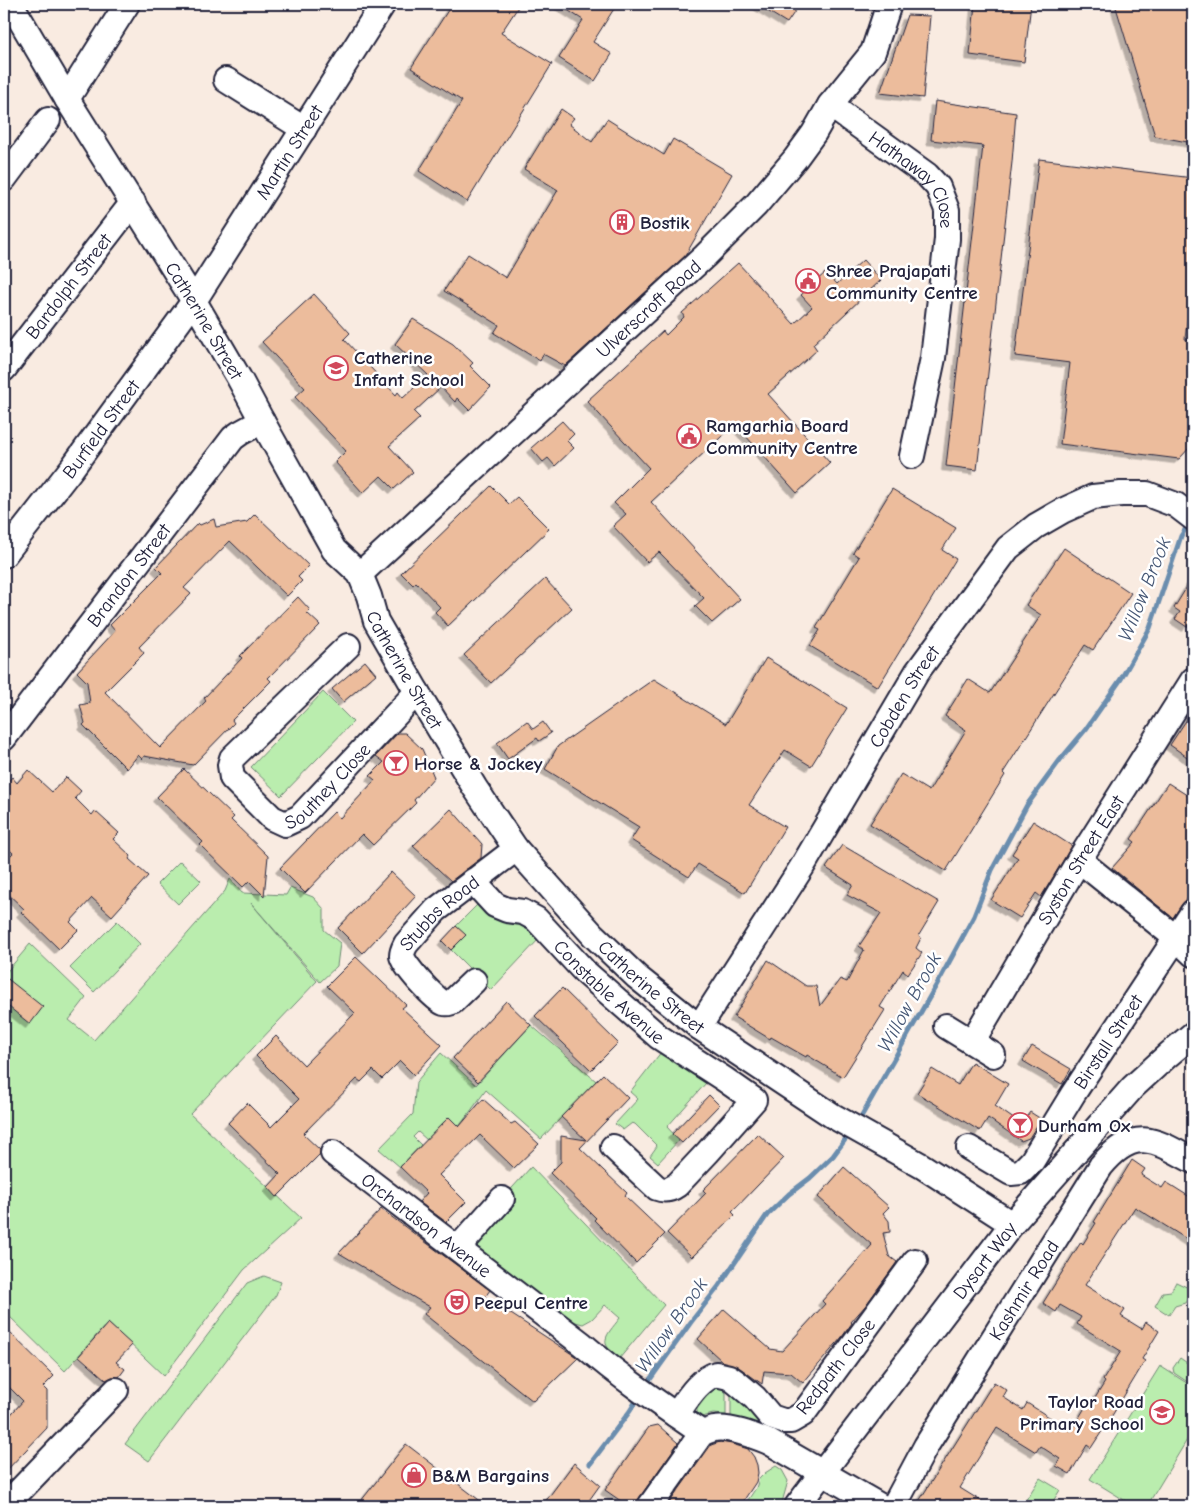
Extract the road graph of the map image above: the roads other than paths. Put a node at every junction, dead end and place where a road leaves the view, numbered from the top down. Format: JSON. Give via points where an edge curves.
{"nodes":[{"id":1,"x":11,"y":4,"type":"edge"},
{"id":2,"x":127,"y":4,"type":"edge"},
{"id":3,"x":382,"y":4,"type":"edge"},
{"id":4,"x":889,"y":4,"type":"edge"},
{"id":5,"x":226,"y":80,"type":"dead end"},
{"id":6,"x":66,"y":99,"type":"junction"},
{"id":7,"x":830,"y":105,"type":"junction"},
{"id":8,"x":48,"y":120,"type":"dead end"},
{"id":9,"x":304,"y":129,"type":"junction"},
{"id":10,"x":4,"y":179,"type":"edge"},
{"id":11,"x":132,"y":202,"type":"junction"},
{"id":12,"x":194,"y":301,"type":"junction"},
{"id":13,"x":4,"y":369,"type":"edge"},
{"id":14,"x":262,"y":421,"type":"junction"},
{"id":15,"x":912,"y":456,"type":"dead end"},
{"id":16,"x":1185,"y":512,"type":"edge"},
{"id":17,"x":4,"y":554,"type":"edge"},
{"id":18,"x":360,"y":574,"type":"junction"},
{"id":19,"x":348,"y":646,"type":"dead end"},
{"id":20,"x":1193,"y":680,"type":"edge"},
{"id":21,"x":416,"y":692,"type":"junction"},
{"id":22,"x":4,"y":738,"type":"edge"},
{"id":23,"x":516,"y":849,"type":"junction"},
{"id":24,"x":1079,"y":860,"type":"junction"},
{"id":25,"x":473,"y":881,"type":"junction"},
{"id":26,"x":1193,"y":912,"type":"edge"},
{"id":27,"x":1176,"y":938,"type":"junction"},
{"id":28,"x":1193,"y":954,"type":"edge"},
{"id":29,"x":474,"y":981,"type":"dead end"},
{"id":30,"x":946,"y":1026,"type":"dead end"},
{"id":31,"x":699,"y":1027,"type":"junction"},
{"id":32,"x":1193,"y":1034,"type":"edge"},
{"id":33,"x":972,"y":1042,"type":"junction"},
{"id":34,"x":993,"y":1055,"type":"dead end"},
{"id":35,"x":613,"y":1148,"type":"dead end"},
{"id":36,"x":970,"y":1148,"type":"dead end"},
{"id":37,"x":333,"y":1153,"type":"dead end"},
{"id":38,"x":1193,"y":1161,"type":"edge"},
{"id":39,"x":502,"y":1199,"type":"dead end"},
{"id":40,"x":1012,"y":1224,"type":"junction"},
{"id":41,"x":458,"y":1248,"type":"junction"},
{"id":42,"x":915,"y":1261,"type":"dead end"},
{"id":43,"x":116,"y":1390,"type":"dead end"},
{"id":44,"x":676,"y":1415,"type":"junction"},
{"id":45,"x":702,"y":1433,"type":"junction"},
{"id":46,"x":822,"y":1472,"type":"junction"},
{"id":47,"x":6,"y":1506,"type":"edge"},
{"id":48,"x":650,"y":1506,"type":"edge"},
{"id":49,"x":797,"y":1506,"type":"edge"},
{"id":50,"x":880,"y":1506,"type":"edge"},
{"id":51,"x":894,"y":1506,"type":"edge"}],
"edges":[{"from":1,"to":6,"type":"street","name":"Catherine Street"},
{"from":2,"to":6,"type":"street"},
{"from":3,"to":9,"type":"street","name":"Martin Street"},
{"from":4,"to":7,"type":"street","name":"Ulverscroft Road","via":[[873,52]]},
{"from":5,"to":9,"type":"street"},
{"from":6,"to":11,"type":"street","name":"Catherine Street"},
{"from":7,"to":15,"type":"street","name":"Hathaway Close","via":[[927,175],[938,187],[946,210],[948,239],[933,358]]},
{"from":7,"to":18,"type":"street","name":"Ulverscroft Road","via":[[795,159],[756,205],[705,256]]},
{"from":8,"to":10,"type":"street"},
{"from":9,"to":12,"type":"street","name":"Martin Street"},
{"from":11,"to":12,"type":"street","name":"Catherine Street"},
{"from":11,"to":13,"type":"street","name":"Bardolph Street"},
{"from":12,"to":14,"type":"street","name":"Catherine Street"},
{"from":12,"to":17,"type":"street","name":"Burfield Street","via":[[72,468]]},
{"from":14,"to":18,"type":"street","name":"Catherine Street","via":[[334,550]]},
{"from":14,"to":22,"type":"street","name":"Brandon Street","via":[[233,438]]},
{"from":16,"to":31,"type":"street","name":"Cobden Street","via":[[1147,494],[1093,497],[1036,526],[1008,548],[917,672],[802,867]]},
{"from":18,"to":21,"type":"street","name":"Catherine Street","via":[[376,621]]},
{"from":19,"to":21,"type":"street","name":"Southey Close","via":[[232,758],[232,778],[272,818],[285,824],[300,817]]},
{"from":20,"to":24,"type":"street","name":"Syston Street East"},
{"from":21,"to":23,"type":"street","name":"Catherine Street"},
{"from":23,"to":25,"type":"street","name":"Stubbs Road"},
{"from":23,"to":31,"type":"street","name":"Catherine Street","via":[[593,935],[637,977]]},
{"from":24,"to":27,"type":"street"},
{"from":24,"to":33,"type":"street","name":"Syston Street East"},
{"from":25,"to":29,"type":"street","name":"Stubbs Road","via":[[436,910],[406,944],[402,956],[407,968],[444,1003],[452,1002]]},
{"from":25,"to":35,"type":"street","name":"Constable Avenue","via":[[495,905],[536,919],[585,972],[659,1037],[754,1100],[671,1189],[657,1188]]},
{"from":26,"to":27,"type":"street","name":"Birstall Street"},
{"from":27,"to":28,"type":"street"},
{"from":27,"to":36,"type":"street","name":"Birstall Street","via":[[1032,1161],[1021,1172],[1011,1173]]},
{"from":30,"to":33,"type":"street"},
{"from":31,"to":40,"type":"street","name":"Catherine Street","via":[[833,1116],[922,1166]]},
{"from":32,"to":40,"type":"street","name":"Dysart Way","via":[[1133,1088]]},
{"from":33,"to":34,"type":"street"},
{"from":37,"to":41,"type":"street","name":"Orchardson Avenue"},
{"from":38,"to":51,"type":"street","name":"Kashmir Road","via":[[1165,1145],[1144,1140],[1122,1146],[1111,1154],[926,1446]]},
{"from":39,"to":41,"type":"street"},
{"from":40,"to":46,"type":"street","name":"Dysart Way"},
{"from":41,"to":44,"type":"street","name":"Orchardson Avenue","via":[[617,1374]]},
{"from":42,"to":44,"type":"street","name":"Redpath Close","via":[[803,1414],[791,1421],[771,1417],[736,1382],[716,1374],[704,1380]]},
{"from":43,"to":47,"type":"street"},
{"from":44,"to":45,"type":"street","name":"Orchardson Avenue"},
{"from":45,"to":46,"type":"street","via":[[715,1429],[755,1436]]},
{"from":45,"to":48,"type":"street"},
{"from":46,"to":49,"type":"street","name":"Dysart Way"},
{"from":46,"to":50,"type":"street"}]}
